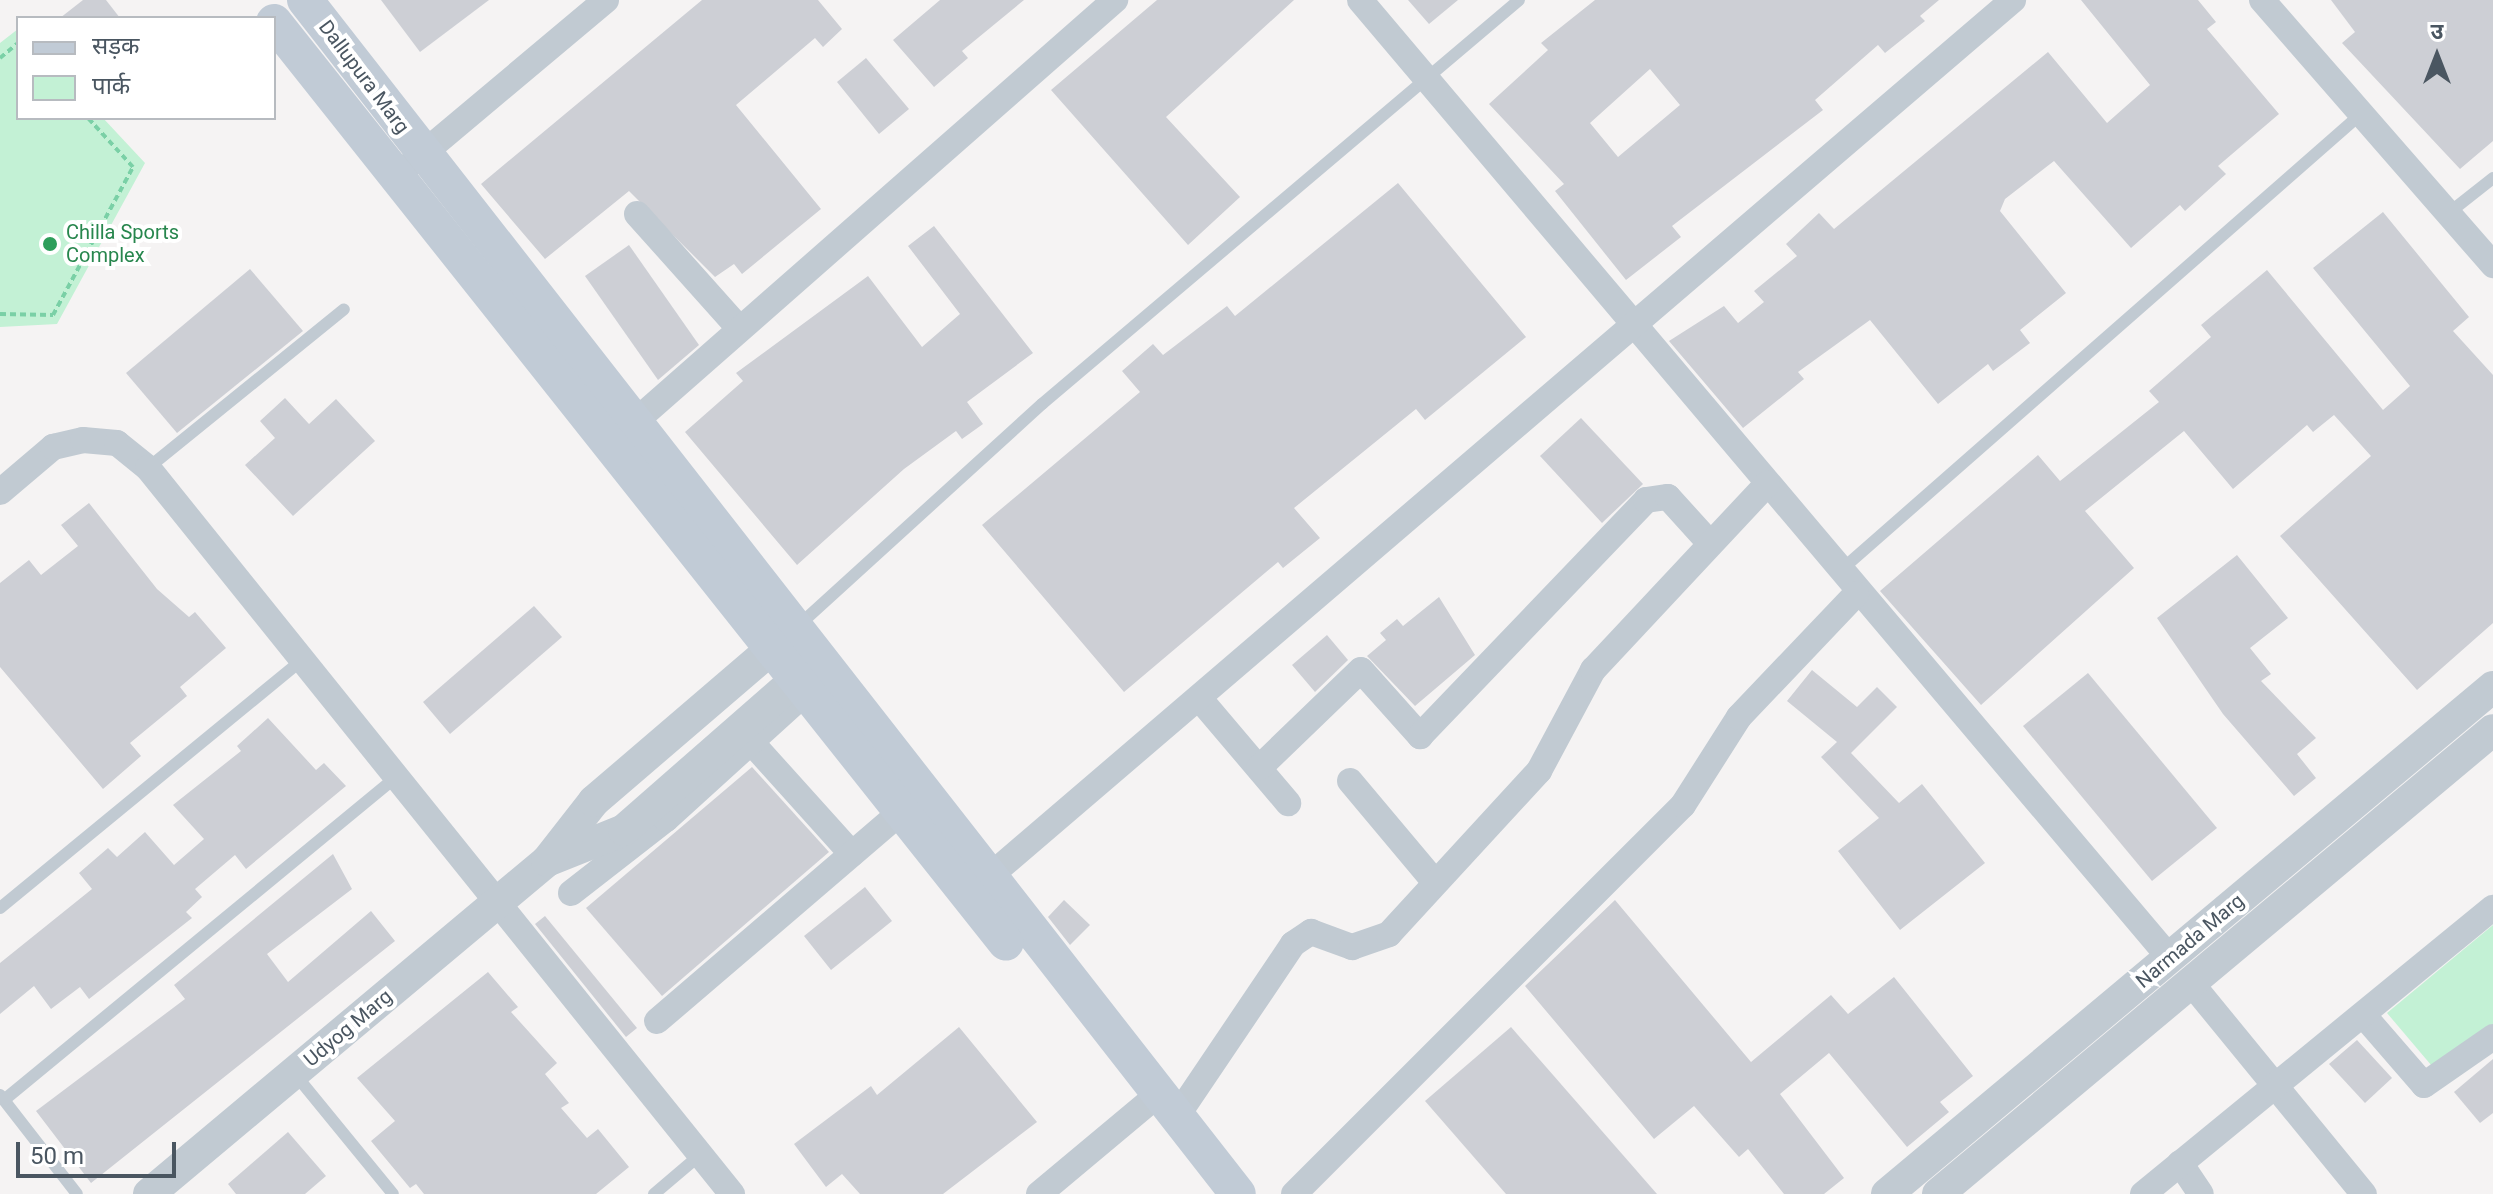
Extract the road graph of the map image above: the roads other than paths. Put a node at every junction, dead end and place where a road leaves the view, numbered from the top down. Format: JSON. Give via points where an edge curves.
{"nodes":[{"id":1,"x":305,"y":0,"type":"edge"},
{"id":2,"x":606,"y":0,"type":"edge"},
{"id":3,"x":1115,"y":0,"type":"edge"},
{"id":4,"x":1360,"y":0,"type":"edge"},
{"id":5,"x":1519,"y":0,"type":"edge"},
{"id":6,"x":2013,"y":0,"type":"edge"},
{"id":7,"x":2262,"y":0,"type":"edge"},
{"id":8,"x":276,"y":25,"type":"edge"},
{"id":9,"x":1425,"y":78,"type":"junction"},
{"id":10,"x":2361,"y":114,"type":"junction"},
{"id":11,"x":423,"y":154,"type":"junction"},
{"id":12,"x":394,"y":178,"type":"junction"},
{"id":13,"x":2493,"y":178,"type":"edge"},
{"id":14,"x":2450,"y":212,"type":"junction"},
{"id":15,"x":637,"y":214,"type":"dead end"},
{"id":16,"x":2493,"y":265,"type":"edge"},
{"id":17,"x":344,"y":309,"type":"dead end"},
{"id":18,"x":1634,"y":326,"type":"junction"},
{"id":19,"x":740,"y":329,"type":"junction"},
{"id":20,"x":623,"y":432,"type":"junction"},
{"id":21,"x":148,"y":468,"type":"junction"},
{"id":22,"x":1767,"y":484,"type":"junction"},
{"id":23,"x":0,"y":492,"type":"edge"},
{"id":24,"x":1707,"y":540,"type":"junction"},
{"id":25,"x":1839,"y":571,"type":"junction"},
{"id":26,"x":1856,"y":594,"type":"junction"},
{"id":27,"x":782,"y":639,"type":"junction"},
{"id":28,"x":301,"y":661,"type":"junction"},
{"id":29,"x":807,"y":677,"type":"junction"},
{"id":30,"x":2493,"y":687,"type":"edge"},
{"id":31,"x":1199,"y":698,"type":"junction"},
{"id":32,"x":2493,"y":730,"type":"edge"},
{"id":33,"x":752,"y":743,"type":"junction"},
{"id":34,"x":1259,"y":768,"type":"junction"},
{"id":35,"x":395,"y":778,"type":"junction"},
{"id":36,"x":1350,"y":781,"type":"dead end"},
{"id":37,"x":1288,"y":803,"type":"dead end"},
{"id":38,"x":902,"y":811,"type":"junction"},
{"id":39,"x":852,"y":854,"type":"junction"},
{"id":40,"x":547,"y":861,"type":"junction"},
{"id":41,"x":1434,"y":881,"type":"junction"},
{"id":42,"x":978,"y":887,"type":"junction"},
{"id":43,"x":571,"y":893,"type":"dead end"},
{"id":44,"x":495,"y":905,"type":"junction"},
{"id":45,"x":0,"y":908,"type":"edge"},
{"id":46,"x":2493,"y":908,"type":"edge"},
{"id":47,"x":2170,"y":958,"type":"junction"},
{"id":48,"x":2191,"y":983,"type":"junction"},
{"id":49,"x":2365,"y":1017,"type":"junction"},
{"id":50,"x":657,"y":1021,"type":"dead end"},
{"id":51,"x":2493,"y":1037,"type":"edge"},
{"id":52,"x":294,"y":1073,"type":"junction"},
{"id":53,"x":2279,"y":1090,"type":"junction"},
{"id":54,"x":2,"y":1097,"type":"edge"},
{"id":55,"x":1157,"y":1109,"type":"junction"},
{"id":56,"x":700,"y":1155,"type":"junction"},
{"id":57,"x":2180,"y":1163,"type":"junction"},
{"id":58,"x":77,"y":1194,"type":"edge"},
{"id":59,"x":149,"y":1194,"type":"edge"},
{"id":60,"x":393,"y":1194,"type":"edge"},
{"id":61,"x":654,"y":1194,"type":"edge"},
{"id":62,"x":732,"y":1194,"type":"edge"},
{"id":63,"x":1039,"y":1194,"type":"edge"},
{"id":64,"x":1208,"y":1194,"type":"edge"},
{"id":65,"x":1238,"y":1194,"type":"edge"},
{"id":66,"x":1294,"y":1194,"type":"edge"},
{"id":67,"x":1887,"y":1194,"type":"edge"},
{"id":68,"x":1938,"y":1194,"type":"edge"},
{"id":69,"x":2143,"y":1194,"type":"edge"},
{"id":70,"x":2201,"y":1194,"type":"edge"},
{"id":71,"x":2364,"y":1194,"type":"edge"}],
"edges":[{"from":1,"to":11,"type":"main road","name":"Dallupura Marg"},
{"from":2,"to":11,"type":"street"},
{"from":3,"to":19,"type":"street"},
{"from":4,"to":9,"type":"street"},
{"from":5,"to":9,"type":"lane"},
{"from":6,"to":18,"type":"street"},
{"from":7,"to":10,"type":"street"},
{"from":8,"to":12,"type":"main road","name":"Dallupura Marg"},
{"from":9,"to":18,"type":"street"},
{"from":9,"to":27,"type":"lane","via":[[1042,404]]},
{"from":10,"to":14,"type":"street"},
{"from":10,"to":25,"type":"lane"},
{"from":11,"to":12,"type":"street"},
{"from":11,"to":20,"type":"main road","name":"Dallupura Marg"},
{"from":12,"to":20,"type":"main road","name":"Dallupura Marg"},
{"from":13,"to":14,"type":"lane"},
{"from":14,"to":16,"type":"street"},
{"from":15,"to":19,"type":"street"},
{"from":17,"to":21,"type":"lane"},
{"from":18,"to":22,"type":"street"},
{"from":18,"to":31,"type":"street"},
{"from":19,"to":20,"type":"street"},
{"from":20,"to":27,"type":"main road"},
{"from":21,"to":23,"type":"street","via":[[117,443],[83,440],[53,447]]},
{"from":21,"to":28,"type":"street"},
{"from":22,"to":24,"type":"street"},
{"from":22,"to":25,"type":"street"},
{"from":24,"to":34,"type":"street","via":[[1668,497],[1646,500],[1420,736],[1361,670]]},
{"from":24,"to":41,"type":"street","via":[[1593,670],[1539,771]]},
{"from":25,"to":26,"type":"street"},
{"from":26,"to":47,"type":"street"},
{"from":26,"to":66,"type":"street","via":[[1739,717],[1683,805]]},
{"from":27,"to":29,"type":"main road"},
{"from":27,"to":40,"type":"street","name":"Udyog Marg","via":[[594,801]]},
{"from":28,"to":35,"type":"street"},
{"from":28,"to":45,"type":"lane"},
{"from":29,"to":33,"type":"street"},
{"from":29,"to":38,"type":"main road"},
{"from":29,"to":40,"type":"street","name":"Udyog Marg","via":[[624,830]]},
{"from":29,"to":42,"type":"main road"},
{"from":30,"to":47,"type":"street","name":"Narmada Marg"},
{"from":31,"to":34,"type":"street"},
{"from":31,"to":42,"type":"street"},
{"from":32,"to":48,"type":"street","name":"Narmada Marg"},
{"from":33,"to":39,"type":"street"},
{"from":33,"to":43,"type":"street"},
{"from":34,"to":37,"type":"street"},
{"from":35,"to":44,"type":"street"},
{"from":35,"to":54,"type":"lane"},
{"from":36,"to":41,"type":"street"},
{"from":38,"to":39,"type":"street"},
{"from":38,"to":42,"type":"main road"},
{"from":39,"to":50,"type":"street"},
{"from":40,"to":44,"type":"street","name":"Udyog Marg"},
{"from":41,"to":55,"type":"street","via":[[1377,942],[1352,947],[1311,932],[1299,938]]},
{"from":42,"to":55,"type":"main road"},
{"from":44,"to":52,"type":"street","name":"Udyog Marg"},
{"from":44,"to":56,"type":"street"},
{"from":46,"to":49,"type":"street"},
{"from":47,"to":67,"type":"street","name":"Narmada Marg"},
{"from":48,"to":53,"type":"street"},
{"from":48,"to":68,"type":"street","name":"Narmada Marg"},
{"from":49,"to":51,"type":"street","via":[[2424,1085]]},
{"from":49,"to":53,"type":"street"},
{"from":52,"to":59,"type":"street","name":"Udyog Marg"},
{"from":52,"to":60,"type":"lane"},
{"from":53,"to":57,"type":"street"},
{"from":53,"to":71,"type":"street"},
{"from":54,"to":58,"type":"lane"},
{"from":55,"to":63,"type":"street"},
{"from":55,"to":64,"type":"main road"},
{"from":55,"to":65,"type":"main road"},
{"from":56,"to":61,"type":"lane"},
{"from":56,"to":62,"type":"street"},
{"from":57,"to":69,"type":"street"},
{"from":57,"to":70,"type":"street"}]}
